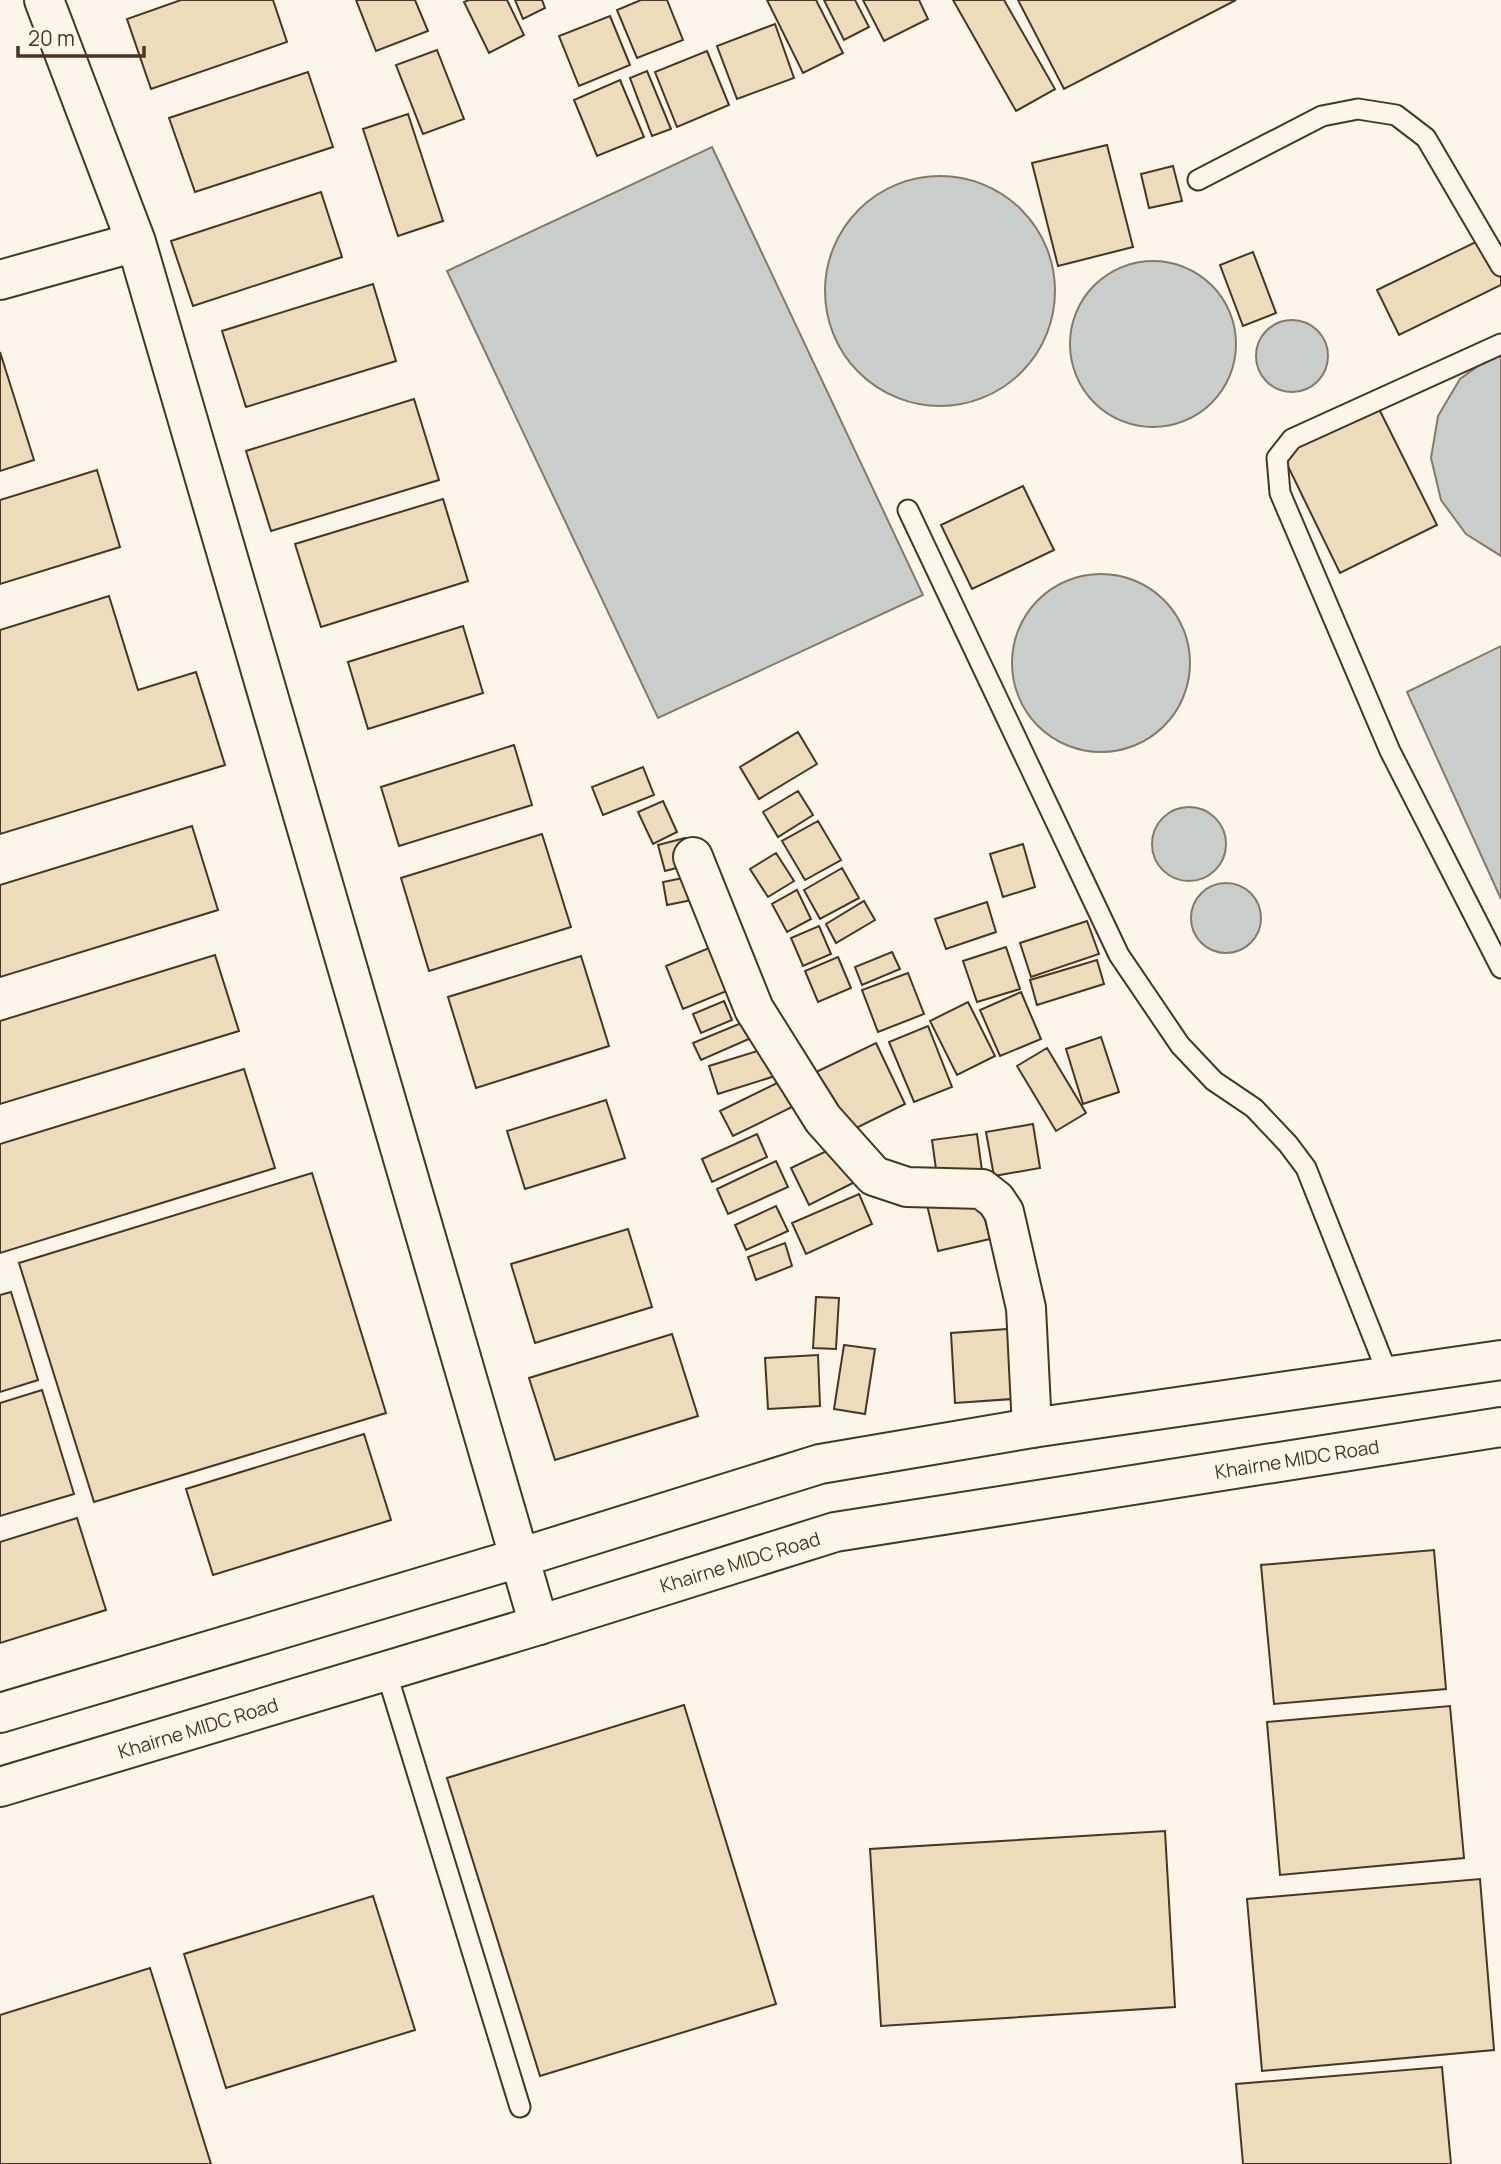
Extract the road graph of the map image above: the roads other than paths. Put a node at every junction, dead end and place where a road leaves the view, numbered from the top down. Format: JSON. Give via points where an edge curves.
{"nodes":[{"id":1,"x":44,"y":0,"type":"edge"},
{"id":2,"x":1198,"y":180,"type":"dead end"},
{"id":3,"x":136,"y":242,"type":"junction"},
{"id":4,"x":1501,"y":266,"type":"edge"},
{"id":5,"x":0,"y":280,"type":"edge"},
{"id":6,"x":1501,"y":344,"type":"edge"},
{"id":7,"x":908,"y":510,"type":"dead end"},
{"id":8,"x":693,"y":857,"type":"dead end"},
{"id":9,"x":1501,"y":968,"type":"edge"},
{"id":10,"x":1501,"y":1360,"type":"edge"},
{"id":11,"x":1389,"y":1377,"type":"junction"},
{"id":12,"x":1501,"y":1427,"type":"edge"},
{"id":13,"x":1032,"y":1428,"type":"junction"},
{"id":14,"x":519,"y":1558,"type":"junction"},
{"id":15,"x":539,"y":1625,"type":"junction"},
{"id":16,"x":386,"y":1671,"type":"junction"},
{"id":17,"x":0,"y":1713,"type":"edge"},
{"id":18,"x":0,"y":1787,"type":"edge"},
{"id":19,"x":520,"y":2107,"type":"dead end"}],
"edges":[{"from":1,"to":3,"type":"main road"},
{"from":2,"to":4,"type":"lane","via":[[1322,116],[1358,109],[1396,115],[1426,138]]},
{"from":3,"to":5,"type":"main road"},
{"from":3,"to":14,"type":"main road"},
{"from":6,"to":9,"type":"lane","via":[[1292,439],[1278,458],[1280,493],[1390,751]]},
{"from":7,"to":11,"type":"lane","via":[[1119,955],[1180,1045],[1214,1081],[1254,1108],[1306,1168]]},
{"from":8,"to":13,"type":"main road","via":[[754,1009],[823,1119],[874,1176],[907,1187],[982,1189],[1004,1212],[1026,1308]]},
{"from":10,"to":11,"type":"main road"},
{"from":11,"to":13,"type":"main road"},
{"from":12,"to":15,"type":"main road","name":"Khairne MIDC Road","via":[[835,1532]]},
{"from":13,"to":14,"type":"main road","via":[[820,1464]]},
{"from":14,"to":15,"type":"main road"},
{"from":14,"to":17,"type":"main road"},
{"from":15,"to":16,"type":"main road","name":"Khairne MIDC Road"},
{"from":16,"to":18,"type":"main road","name":"Khairne MIDC Road"},
{"from":16,"to":19,"type":"lane"}]}
